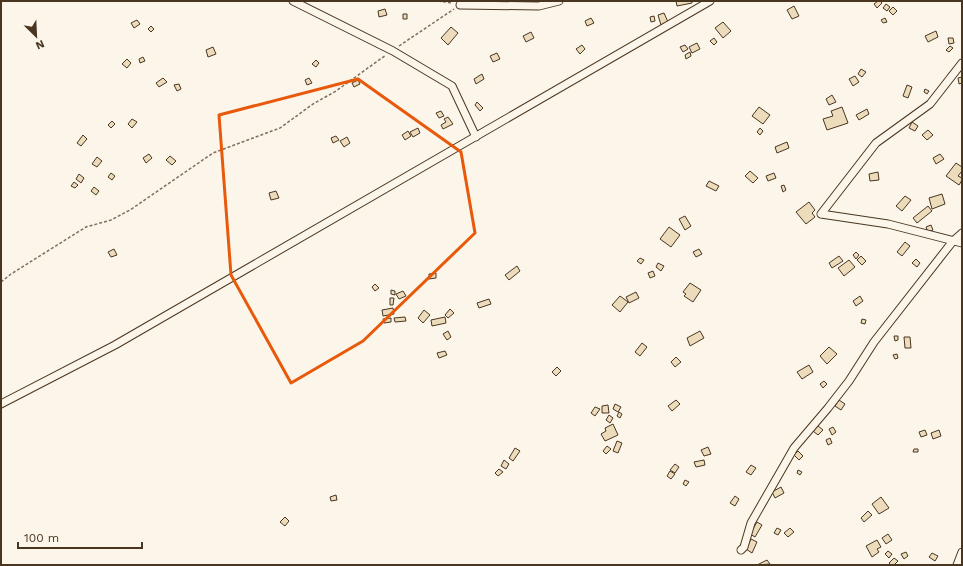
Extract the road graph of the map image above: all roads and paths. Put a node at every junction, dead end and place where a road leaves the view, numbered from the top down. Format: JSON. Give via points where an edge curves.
{"nodes":[{"id":1,"x":293,"y":1,"type":"edge"},
{"id":2,"x":438,"y":1,"type":"edge"},
{"id":3,"x":559,"y":1,"type":"edge"},
{"id":4,"x":710,"y":1,"type":"edge"},
{"id":5,"x":460,"y":5,"type":"junction"},
{"id":6,"x":393,"y":51,"type":"junction"},
{"id":7,"x":962,"y":63,"type":"edge"},
{"id":8,"x":476,"y":137,"type":"junction"},
{"id":9,"x":962,"y":233,"type":"edge"},
{"id":10,"x":953,"y":241,"type":"junction"},
{"id":11,"x":962,"y":243,"type":"edge"},
{"id":12,"x":1,"y":282,"type":"edge"},
{"id":13,"x":1,"y":404,"type":"edge"},
{"id":14,"x":741,"y":550,"type":"dead end"},
{"id":15,"x":962,"y":552,"type":"edge"},
{"id":16,"x":957,"y":565,"type":"edge"}],
"edges":[{"from":1,"to":6,"type":"street"},
{"from":2,"to":5,"type":"path"},
{"from":3,"to":5,"type":"street","via":[[539,6]]},
{"from":4,"to":8,"type":"street"},
{"from":5,"to":6,"type":"path"},
{"from":6,"to":8,"type":"street","via":[[452,86]]},
{"from":6,"to":12,"type":"path","via":[[280,128],[213,153],[130,210],[111,220],[86,226]]},
{"from":7,"to":10,"type":"street","via":[[930,104],[876,143],[821,214],[888,224]]},
{"from":8,"to":13,"type":"street","via":[[115,346]]},
{"from":9,"to":10,"type":"street"},
{"from":10,"to":11,"type":"street"},
{"from":10,"to":14,"type":"street","via":[[874,342],[849,381],[794,448],[751,523]]},
{"from":15,"to":16,"type":"street"}]}
